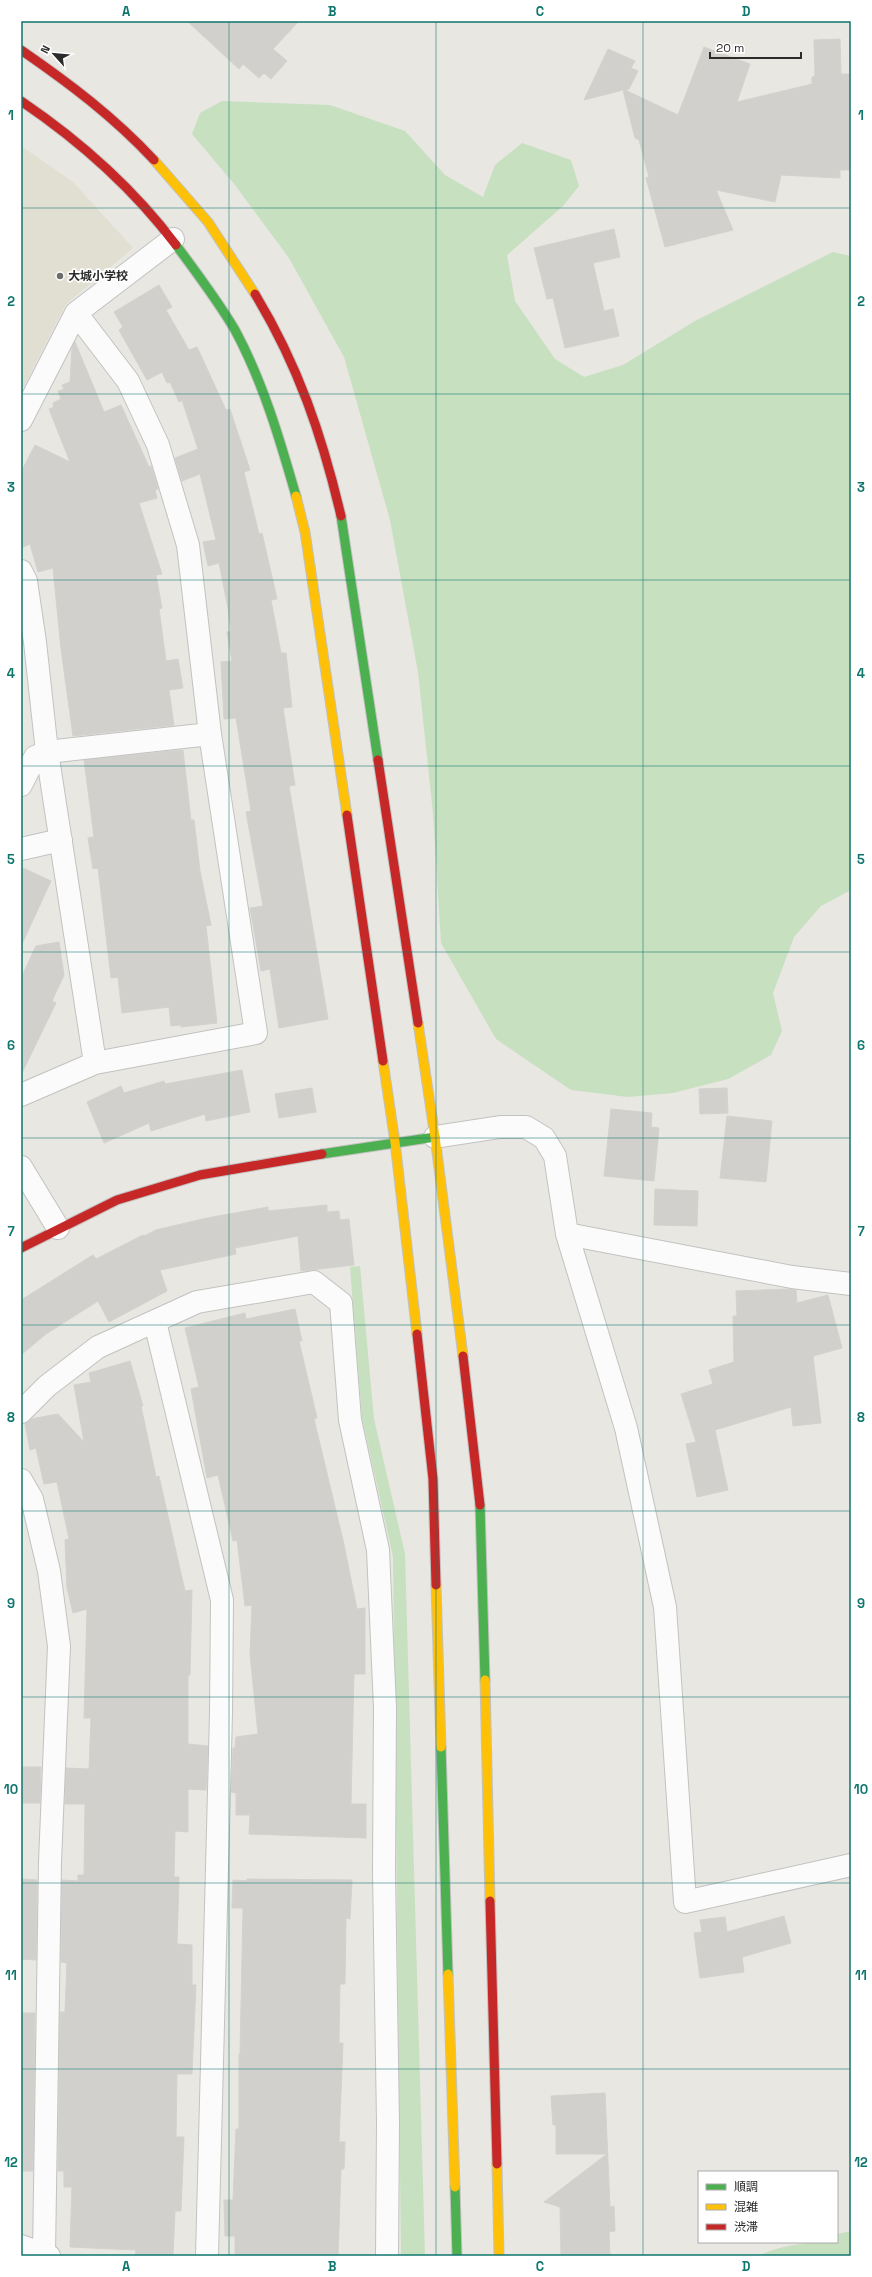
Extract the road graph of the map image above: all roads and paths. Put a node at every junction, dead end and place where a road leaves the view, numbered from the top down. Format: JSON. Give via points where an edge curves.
{"nodes":[{"id":1,"x":21,"y":50,"type":"edge"},
{"id":2,"x":21,"y":102,"type":"edge"},
{"id":3,"x":173,"y":239,"type":"junction"},
{"id":4,"x":76,"y":313,"type":"junction"},
{"id":5,"x":21,"y":420,"type":"edge"},
{"id":6,"x":21,"y":571,"type":"edge"},
{"id":7,"x":210,"y":734,"type":"junction"},
{"id":8,"x":47,"y":752,"type":"junction"},
{"id":9,"x":21,"y":785,"type":"edge"},
{"id":10,"x":61,"y":840,"type":"junction"},
{"id":11,"x":21,"y":849,"type":"edge"},
{"id":12,"x":95,"y":1063,"type":"junction"},
{"id":13,"x":21,"y":1095,"type":"edge"},
{"id":14,"x":434,"y":1137,"type":"junction"},
{"id":15,"x":395,"y":1142,"type":"junction"},
{"id":16,"x":21,"y":1167,"type":"edge"},
{"id":17,"x":58,"y":1228,"type":"junction"},
{"id":18,"x":567,"y":1234,"type":"junction"},
{"id":19,"x":21,"y":1248,"type":"edge"},
{"id":20,"x":851,"y":1284,"type":"edge"},
{"id":21,"x":155,"y":1322,"type":"junction"},
{"id":22,"x":21,"y":1412,"type":"edge"},
{"id":23,"x":21,"y":1480,"type":"edge"},
{"id":24,"x":851,"y":1865,"type":"edge"},
{"id":25,"x":21,"y":2246,"type":"edge"},
{"id":26,"x":46,"y":2255,"type":"edge"},
{"id":27,"x":207,"y":2256,"type":"edge"},
{"id":28,"x":387,"y":2256,"type":"edge"},
{"id":29,"x":457,"y":2256,"type":"edge"},
{"id":30,"x":499,"y":2256,"type":"edge"}],
"edges":[{"from":1,"to":14,"type":"street","via":[[117,123],[148,152],[195,204],[231,251],[266,310],[310,404],[344,525]]},
{"from":2,"to":3,"type":"street","via":[[98,158],[119,177]]},
{"from":3,"to":4,"type":"street"},
{"from":3,"to":15,"type":"street","via":[[238,337],[275,427],[305,532]]},
{"from":4,"to":5,"type":"street"},
{"from":4,"to":7,"type":"street","via":[[128,381],[158,444],[188,546]]},
{"from":6,"to":8,"type":"street","via":[[26,581],[35,642]]},
{"from":7,"to":8,"type":"street"},
{"from":7,"to":12,"type":"street","via":[[256,1033]]},
{"from":8,"to":9,"type":"street","via":[[35,757]]},
{"from":8,"to":10,"type":"street"},
{"from":10,"to":11,"type":"street"},
{"from":10,"to":12,"type":"street"},
{"from":12,"to":13,"type":"street"},
{"from":14,"to":15,"type":"street"},
{"from":14,"to":18,"type":"street","via":[[500,1127],[526,1127],[544,1138],[555,1156]]},
{"from":14,"to":30,"type":"street","via":[[480,1496]]},
{"from":15,"to":17,"type":"street","via":[[200,1175],[118,1200]]},
{"from":15,"to":29,"type":"street","via":[[433,1480]]},
{"from":16,"to":17,"type":"street"},
{"from":17,"to":19,"type":"street"},
{"from":18,"to":20,"type":"street","via":[[792,1277]]},
{"from":18,"to":24,"type":"street","via":[[626,1428],[664,1607],[685,1902]]},
{"from":21,"to":22,"type":"street","via":[[98,1347],[47,1386]]},
{"from":21,"to":27,"type":"street","via":[[222,1600]]},
{"from":21,"to":28,"type":"street","via":[[197,1302],[314,1282],[341,1303],[350,1420],[378,1558],[385,1708]]},
{"from":23,"to":26,"type":"street","via":[[32,1500],[49,1571],[59,1646],[50,1862]]},
{"from":25,"to":26,"type":"street"}]}
